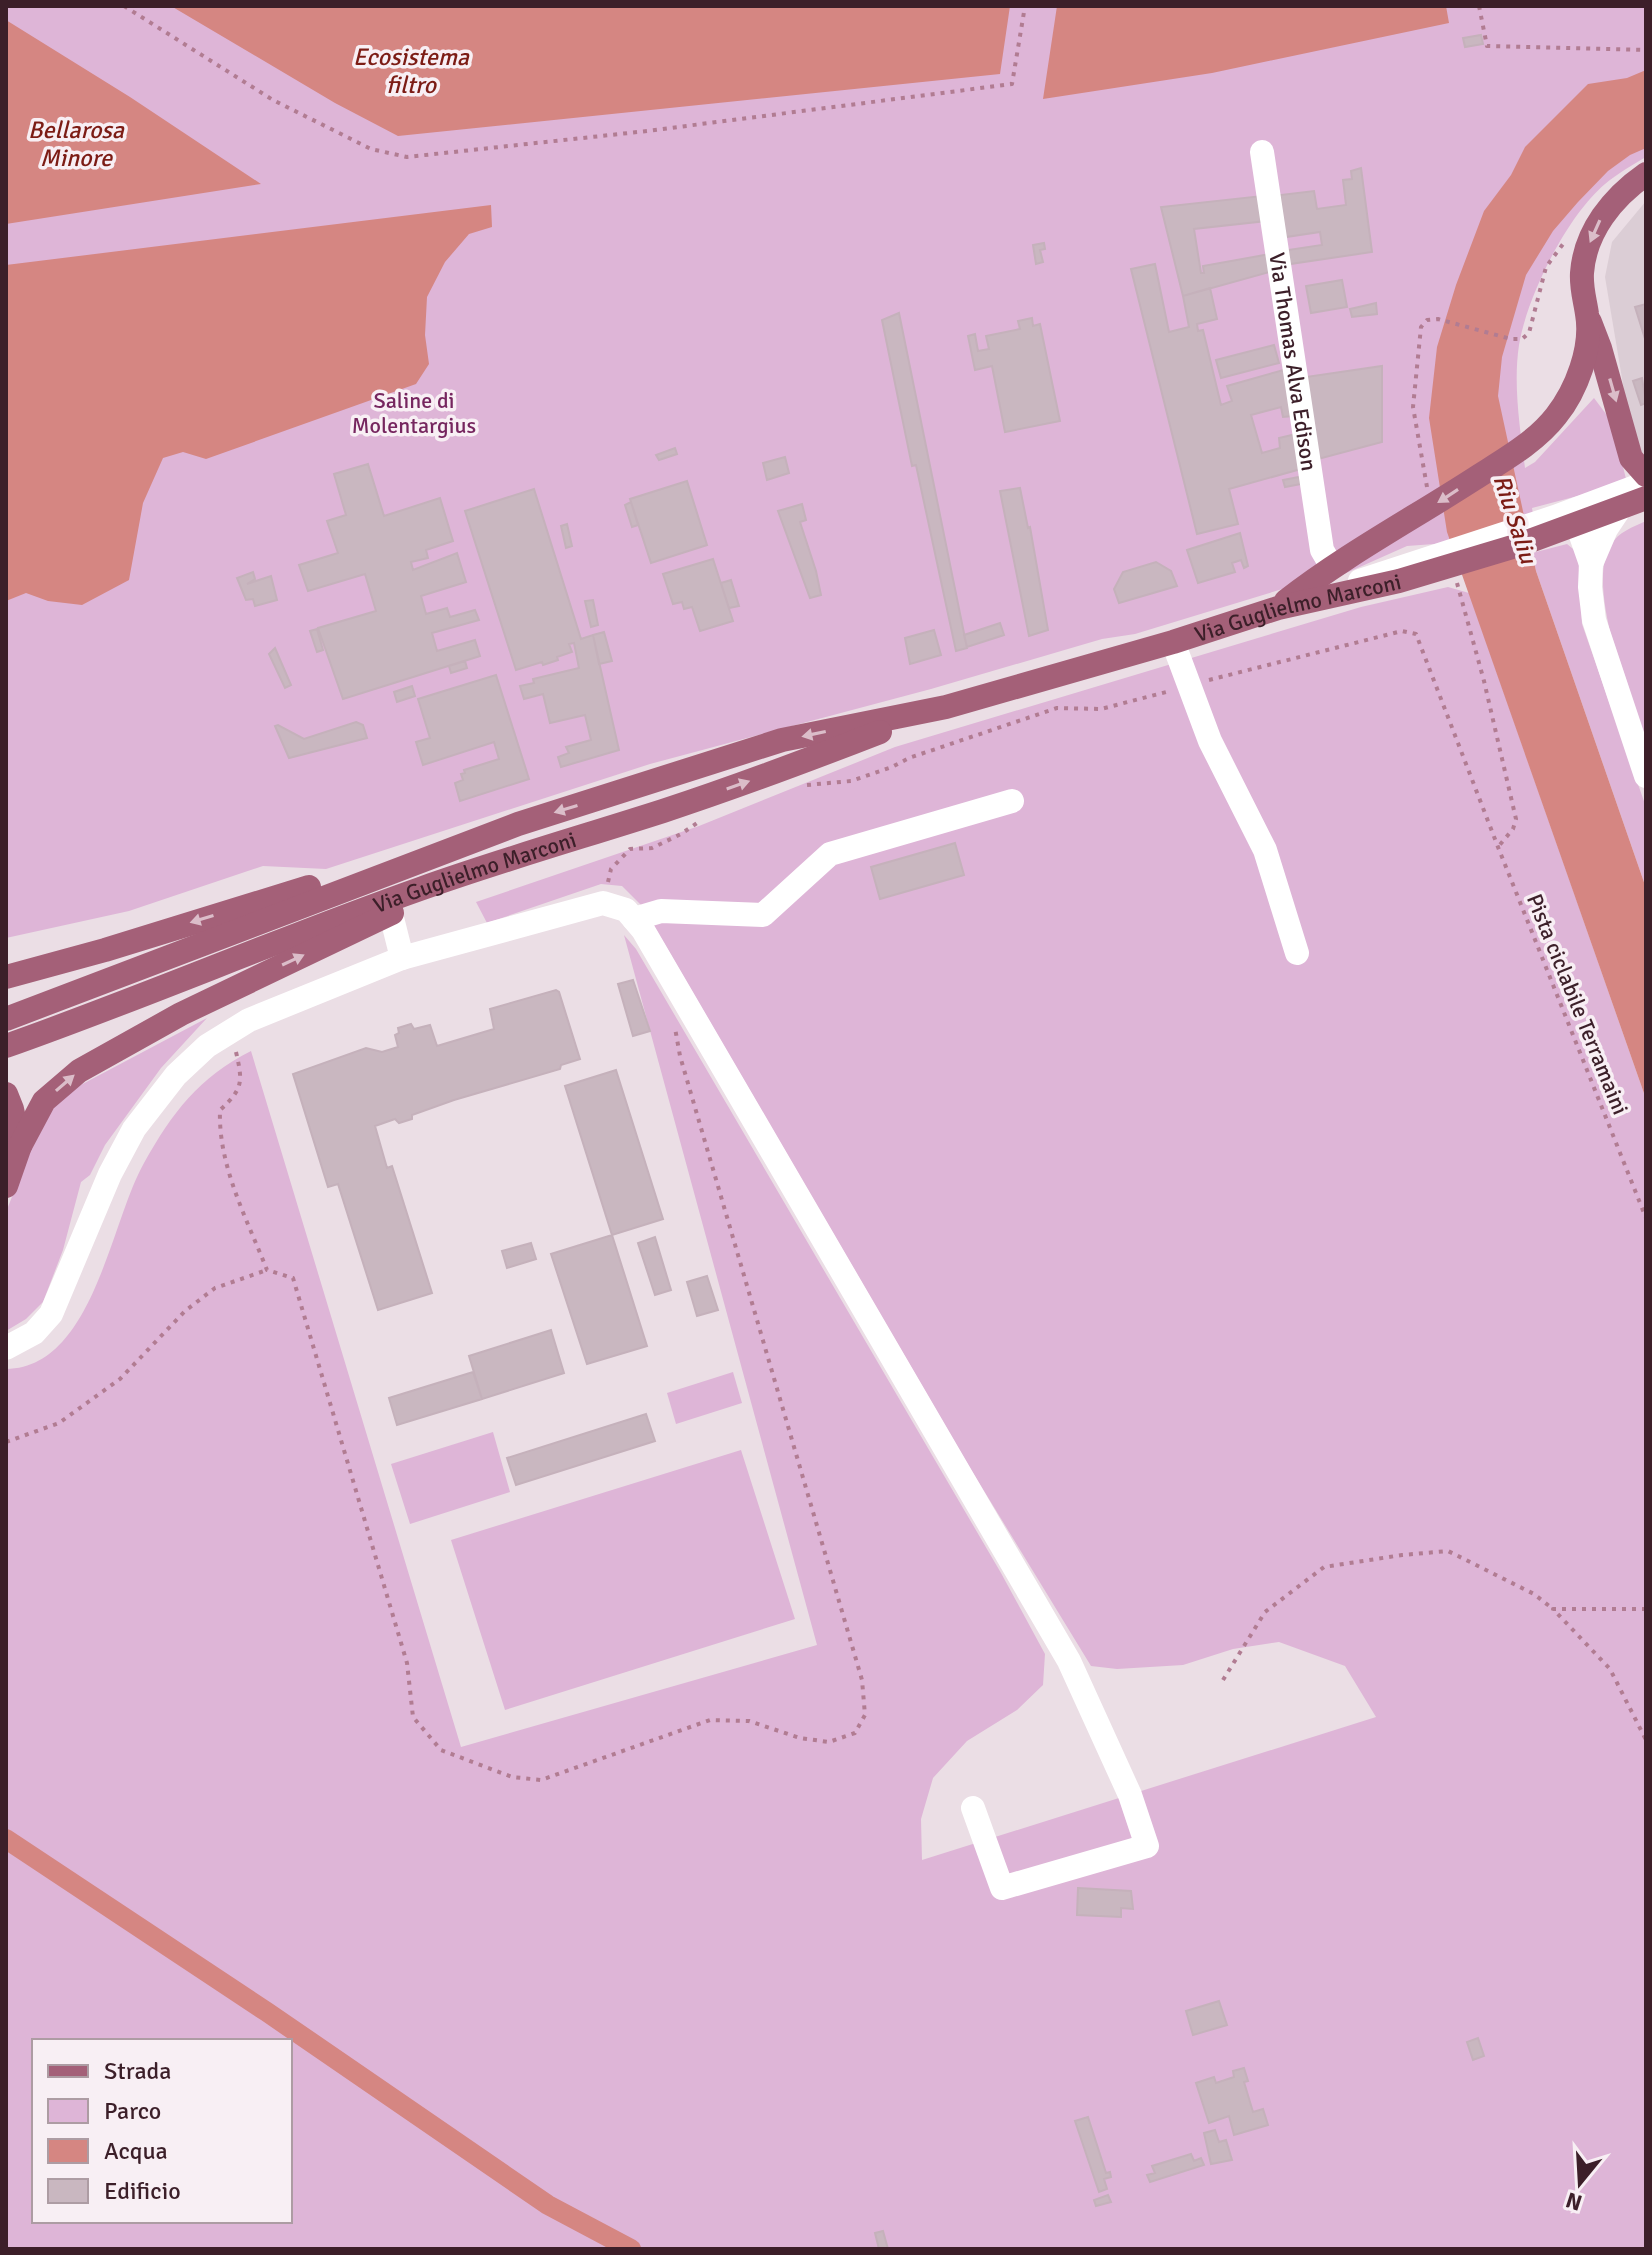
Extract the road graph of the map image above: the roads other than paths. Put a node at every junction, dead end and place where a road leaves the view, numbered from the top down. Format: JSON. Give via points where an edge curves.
{"nodes":[{"id":1,"x":1262,"y":152,"type":"dead end"},
{"id":2,"x":1646,"y":174,"type":"edge"},
{"id":3,"x":1588,"y":316,"type":"junction"},
{"id":4,"x":1646,"y":475,"type":"edge"},
{"id":5,"x":1646,"y":483,"type":"edge"},
{"id":6,"x":1646,"y":498,"type":"edge"},
{"id":7,"x":1620,"y":508,"type":"junction"},
{"id":8,"x":1564,"y":523,"type":"junction"},
{"id":9,"x":1591,"y":564,"type":"junction"},
{"id":10,"x":1332,"y":567,"type":"junction"},
{"id":11,"x":1278,"y":608,"type":"junction"},
{"id":12,"x":1173,"y":642,"type":"junction"},
{"id":13,"x":946,"y":707,"type":"junction"},
{"id":14,"x":1646,"y":776,"type":"edge"},
{"id":15,"x":1012,"y":801,"type":"dead end"},
{"id":16,"x":664,"y":811,"type":"junction"},
{"id":17,"x":518,"y":824,"type":"junction"},
{"id":18,"x":391,"y":914,"type":"junction"},
{"id":19,"x":634,"y":919,"type":"junction"},
{"id":20,"x":1297,"y":953,"type":"dead end"},
{"id":21,"x":402,"y":958,"type":"junction"},
{"id":22,"x":6,"y":977,"type":"edge"},
{"id":23,"x":6,"y":1019,"type":"edge"},
{"id":24,"x":6,"y":1046,"type":"edge"},
{"id":25,"x":6,"y":1094,"type":"edge"},
{"id":26,"x":20,"y":1146,"type":"junction"},
{"id":27,"x":6,"y":1186,"type":"edge"},
{"id":28,"x":6,"y":1348,"type":"edge"},
{"id":29,"x":973,"y":1808,"type":"dead end"}],
"edges":[{"from":1,"to":10,"type":"street","name":"Via Thomas Alva Edison","via":[[1322,550]]},
{"from":2,"to":3,"type":"main road","one_way":true,"via":[[1602,216],[1587,248],[1582,295]]},
{"from":3,"to":4,"type":"main road","one_way":true,"via":[[1631,458]]},
{"from":3,"to":10,"type":"main road","one_way":true,"via":[[1584,353],[1569,398],[1554,419],[1531,441]]},
{"from":5,"to":8,"type":"street"},
{"from":6,"to":7,"type":"main road","name":"Via Guglielmo Marconi"},
{"from":7,"to":8,"type":"main road","name":"Via Guglielmo Marconi"},
{"from":7,"to":9,"type":"street"},
{"from":8,"to":9,"type":"street"},
{"from":8,"to":11,"type":"main road","name":"Via Guglielmo Marconi","via":[[1519,545]]},
{"from":9,"to":14,"type":"street","via":[[1594,620]]},
{"from":10,"to":11,"type":"main road"},
{"from":11,"to":12,"type":"main road","name":"Via Guglielmo Marconi"},
{"from":12,"to":13,"type":"main road","name":"Via Guglielmo Marconi"},
{"from":12,"to":20,"type":"street","via":[[1210,741],[1265,850]]},
{"from":16,"to":13,"type":"main road","name":"Via Guglielmo Marconi","one_way":true},
{"from":13,"to":17,"type":"main road","name":"Via Guglielmo Marconi","one_way":true,"via":[[782,740]]},
{"from":15,"to":19,"type":"street","via":[[830,854],[763,915],[661,911]]},
{"from":16,"to":18,"type":"main road"},
{"from":16,"to":24,"type":"main road","name":"Via Guglielmo Marconi","via":[[335,919]]},
{"from":17,"to":22,"type":"main road","one_way":true},
{"from":17,"to":23,"type":"main road","name":"Via Guglielmo Marconi"},
{"from":18,"to":21,"type":"street"},
{"from":26,"to":18,"type":"main road","one_way":true,"via":[[44,1101],[79,1071],[181,1014]]},
{"from":19,"to":21,"type":"street","via":[[626,910],[603,903]]},
{"from":19,"to":29,"type":"street","via":[[1069,1661],[1130,1795],[1147,1846],[1002,1888]]},
{"from":21,"to":28,"type":"street","via":[[249,1020],[207,1046],[176,1075],[134,1129],[110,1174],[51,1314],[34,1333]]},
{"from":25,"to":26,"type":"main road"},
{"from":26,"to":27,"type":"main road"}]}
